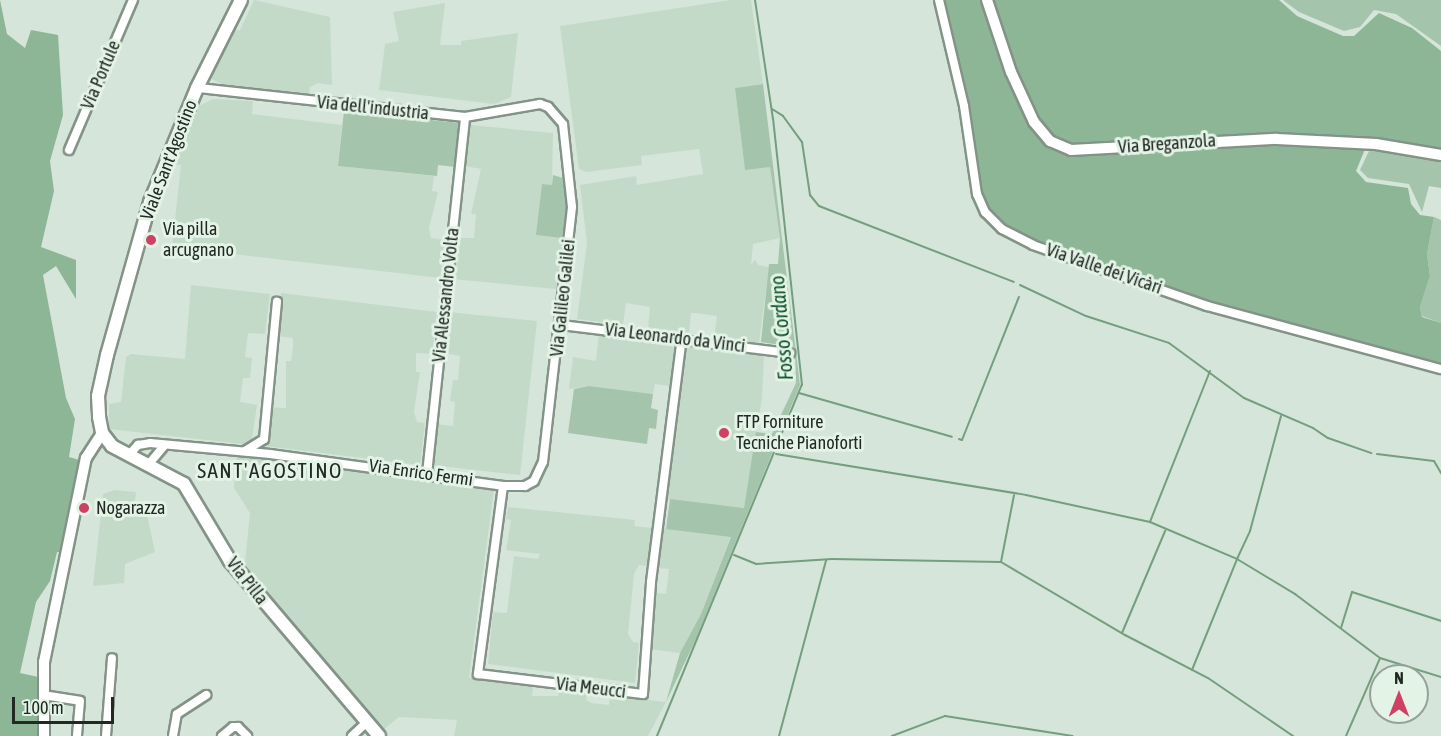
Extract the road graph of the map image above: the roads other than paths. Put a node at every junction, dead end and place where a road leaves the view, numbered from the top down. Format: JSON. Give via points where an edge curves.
{"nodes":[{"id":1,"x":133,"y":0,"type":"edge"},
{"id":2,"x":241,"y":0,"type":"edge"},
{"id":3,"x":939,"y":0,"type":"edge"},
{"id":4,"x":987,"y":0,"type":"edge"},
{"id":5,"x":197,"y":88,"type":"junction"},
{"id":6,"x":548,"y":107,"type":"joint"},
{"id":7,"x":465,"y":117,"type":"junction"},
{"id":8,"x":69,"y":150,"type":"dead end"},
{"id":9,"x":1441,"y":155,"type":"edge"},
{"id":10,"x":277,"y":302,"type":"dead end"},
{"id":11,"x":561,"y":325,"type":"junction"},
{"id":12,"x":682,"y":338,"type":"junction"},
{"id":13,"x":790,"y":353,"type":"dead end"},
{"id":14,"x":1441,"y":369,"type":"edge"},
{"id":15,"x":105,"y":438,"type":"junction"},
{"id":16,"x":165,"y":445,"type":"junction"},
{"id":17,"x":245,"y":451,"type":"junction"},
{"id":18,"x":138,"y":460,"type":"junction"},
{"id":19,"x":427,"y":474,"type":"junction"},
{"id":20,"x":503,"y":486,"type":"junction"},
{"id":21,"x":525,"y":486,"type":"joint"},
{"id":22,"x":111,"y":658,"type":"dead end"},
{"id":23,"x":43,"y":695,"type":"junction"},
{"id":24,"x":206,"y":695,"type":"dead end"},
{"id":25,"x":372,"y":731,"type":"edge"},
{"id":26,"x":356,"y":735,"type":"edge"},
{"id":27,"x":44,"y":736,"type":"edge"},
{"id":28,"x":77,"y":736,"type":"edge"},
{"id":29,"x":106,"y":736,"type":"edge"},
{"id":30,"x":172,"y":736,"type":"edge"},
{"id":31,"x":222,"y":736,"type":"edge"},
{"id":32,"x":247,"y":736,"type":"edge"}],
"edges":[{"from":1,"to":8,"type":"street","name":"Via Portule"},
{"from":2,"to":5,"type":"main road","name":"Viale Sant'Agostino"},
{"from":3,"to":14,"type":"street","name":"Via Valle dei Vicàri","via":[[964,106],[977,194],[985,212],[1002,229],[1033,245],[1208,306]]},
{"from":4,"to":9,"type":"street","name":"Via Breganzola","via":[[1034,122],[1050,141],[1071,150],[1277,139],[1376,144]]},
{"from":5,"to":7,"type":"street","name":"Via dell'industria"},
{"from":5,"to":15,"type":"main road","name":"Viale Sant'Agostino","via":[[154,191],[125,286],[98,396]]},
{"from":6,"to":7,"type":"street","name":"Via dell'industria","via":[[540,104]]},
{"from":6,"to":11,"type":"street","name":"Via Galileo Galilei","via":[[563,124],[571,180]]},
{"from":7,"to":19,"type":"street","name":"Via Alessandro Volta"},
{"from":10,"to":17,"type":"street","via":[[264,439]]},
{"from":11,"to":12,"type":"street","name":"Via Leonardo da Vinci"},
{"from":11,"to":21,"type":"street","name":"Via Galileo Galilei","via":[[543,462],[534,481]]},
{"from":12,"to":13,"type":"street","name":"Via Leonardo da Vinci"},
{"from":12,"to":20,"type":"street","name":"Via Meucci","via":[[651,582],[643,694],[478,674]]},
{"from":15,"to":18,"type":"main road","name":"Via Pilla"},
{"from":15,"to":23,"type":"street","via":[[86,458],[44,662]]},
{"from":16,"to":17,"type":"street","name":"Via Enrico Fermi"},
{"from":16,"to":18,"type":"street"},
{"from":16,"to":18,"type":"street","name":"Via Enrico Fermi","via":[[142,443]]},
{"from":17,"to":19,"type":"street","name":"Via Enrico Fermi"},
{"from":18,"to":25,"type":"main road","name":"Via Pilla","via":[[188,489],[230,561]]},
{"from":19,"to":20,"type":"street","name":"Via Enrico Fermi"},
{"from":20,"to":21,"type":"street","name":"Via Enrico Fermi"},
{"from":22,"to":29,"type":"street"},
{"from":23,"to":27,"type":"street"},
{"from":23,"to":28,"type":"street","via":[[80,701]]},
{"from":24,"to":30,"type":"street","via":[[177,714]]},
{"from":25,"to":26,"type":"street"},
{"from":31,"to":32,"type":"street","via":[[238,727]]}]}
